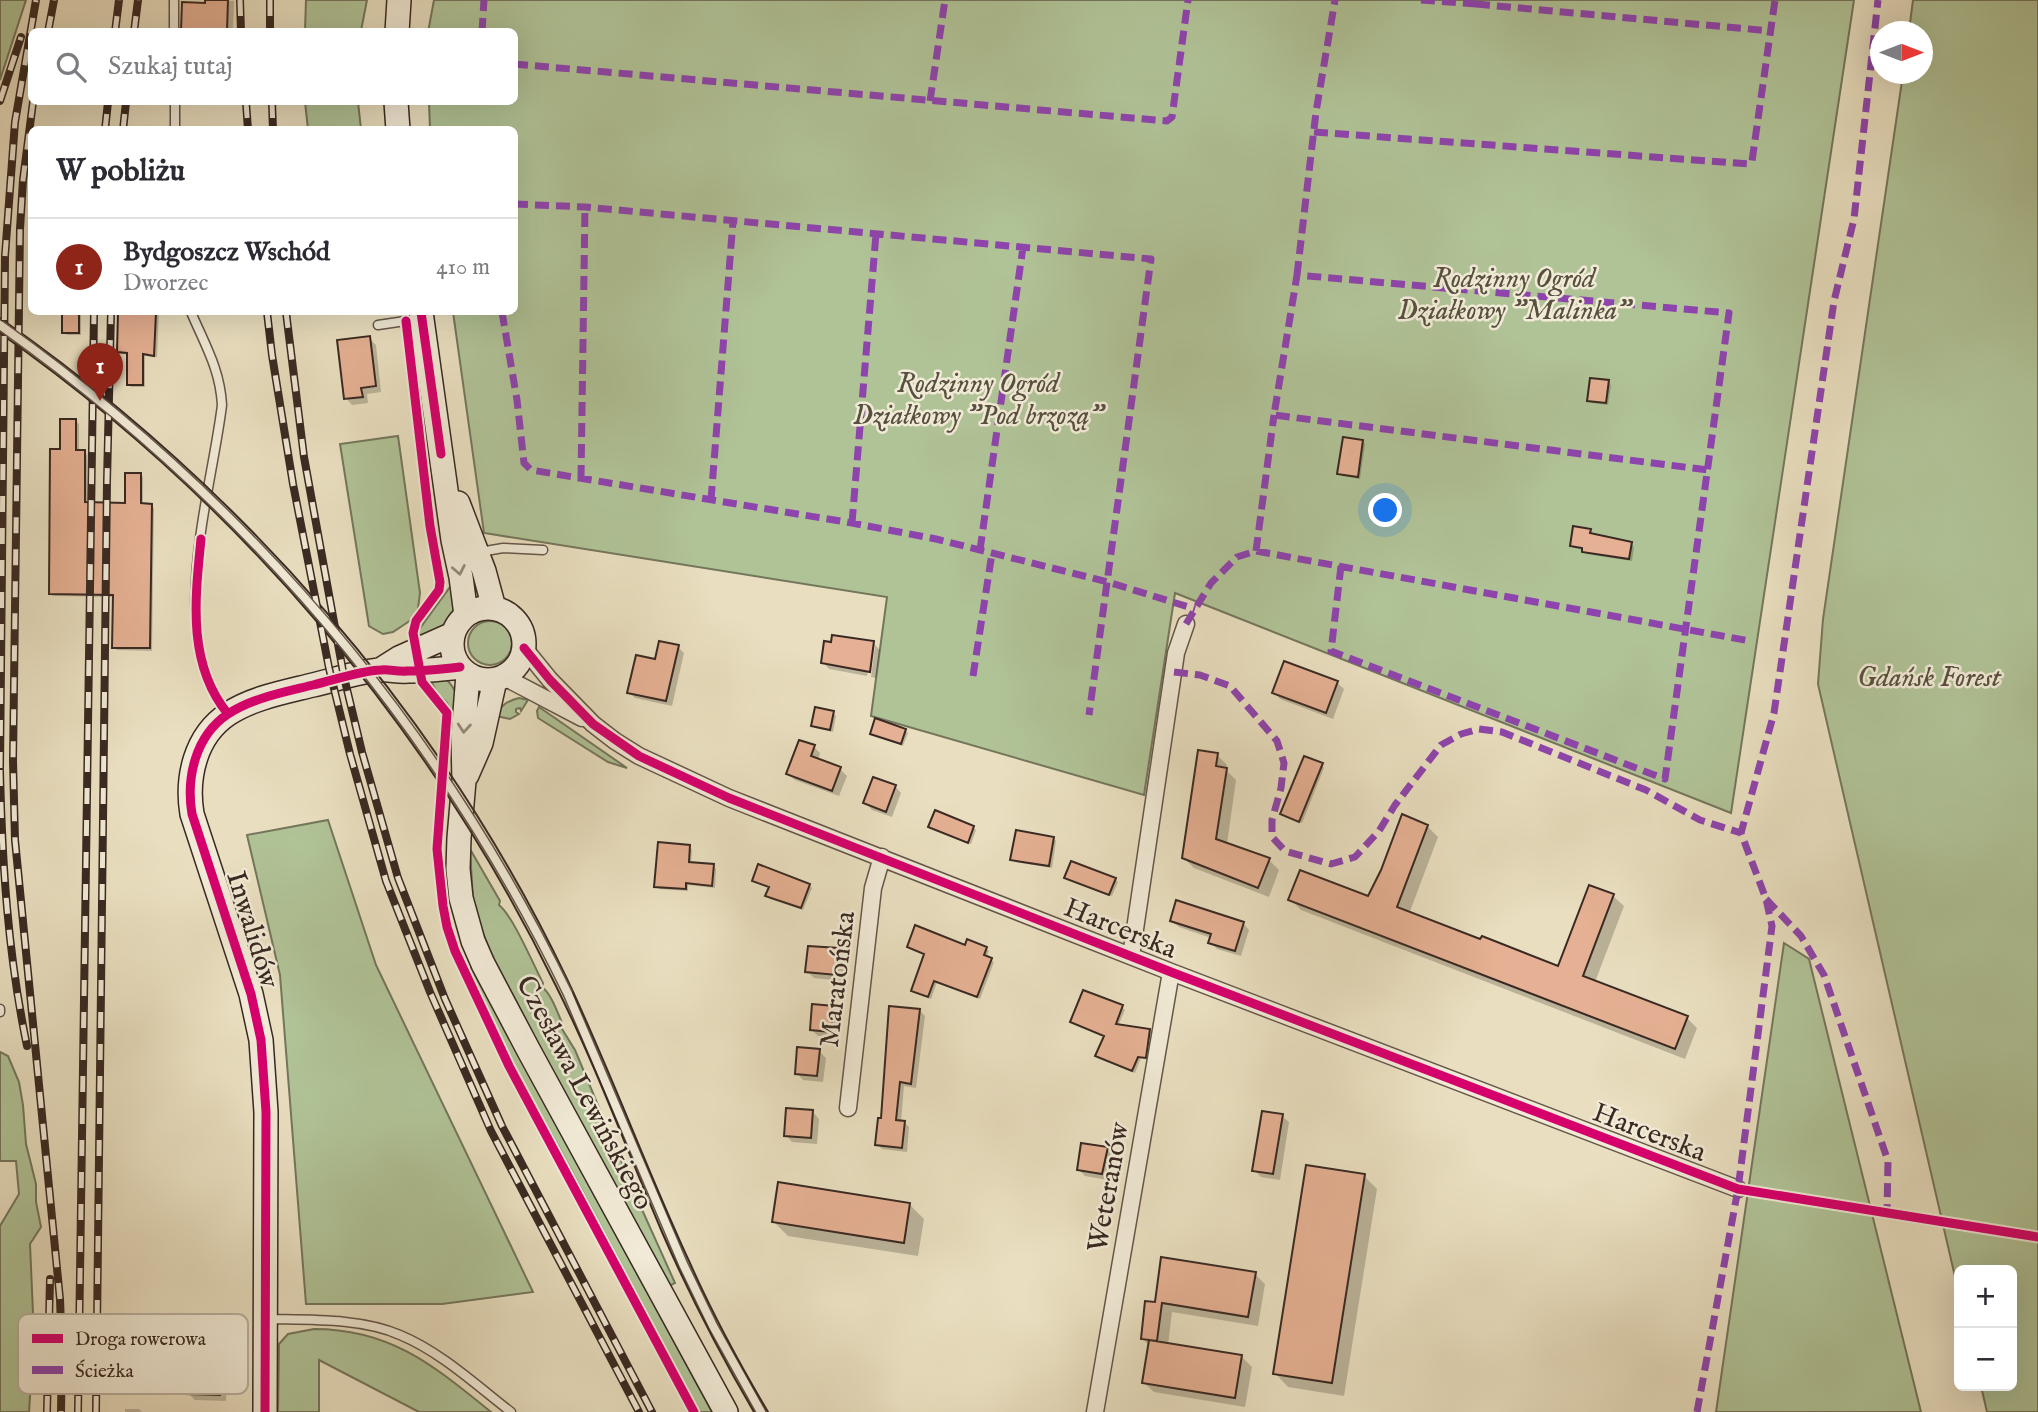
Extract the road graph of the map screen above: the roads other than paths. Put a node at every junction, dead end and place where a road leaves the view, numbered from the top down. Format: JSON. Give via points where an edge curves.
{"nodes":[{"id":1,"x":174,"y":0,"type":"edge"},
{"id":2,"x":399,"y":0,"type":"edge"},
{"id":3,"x":174,"y":28,"type":"edge"},
{"id":4,"x":397,"y":28,"type":"edge"},
{"id":5,"x":175,"y":105,"type":"edge"},
{"id":6,"x":396,"y":105,"type":"edge"},
{"id":7,"x":175,"y":126,"type":"edge"},
{"id":8,"x":398,"y":126,"type":"edge"},
{"id":9,"x":192,"y":315,"type":"edge"},
{"id":10,"x":421,"y":315,"type":"edge"},
{"id":11,"x":0,"y":325,"type":"edge"},
{"id":12,"x":377,"y":325,"type":"dead end"},
{"id":13,"x":441,"y":454,"type":"junction"},
{"id":14,"x":543,"y":550,"type":"dead end"},
{"id":15,"x":476,"y":552,"type":"junction"},
{"id":16,"x":494,"y":608,"type":"junction"},
{"id":17,"x":460,"y":624,"type":"junction"},
{"id":18,"x":1186,"y":624,"type":"dead end"},
{"id":19,"x":524,"y":648,"type":"junction"},
{"id":20,"x":380,"y":670,"type":"junction"},
{"id":21,"x":464,"y":671,"type":"junction"},
{"id":22,"x":499,"y":678,"type":"junction"},
{"id":23,"x":228,"y":714,"type":"junction"},
{"id":24,"x":593,"y":724,"type":"junction"},
{"id":25,"x":464,"y":781,"type":"junction"},
{"id":26,"x":882,"y":857,"type":"junction"},
{"id":27,"x":1131,"y":956,"type":"junction"},
{"id":28,"x":1171,"y":972,"type":"junction"},
{"id":29,"x":848,"y":1108,"type":"dead end"},
{"id":30,"x":1738,"y":1189,"type":"dead end"},
{"id":31,"x":265,"y":1319,"type":"junction"},
{"id":32,"x":265,"y":1412,"type":"edge"},
{"id":33,"x":511,"y":1412,"type":"edge"},
{"id":34,"x":726,"y":1412,"type":"edge"},
{"id":35,"x":761,"y":1412,"type":"edge"},
{"id":36,"x":1095,"y":1412,"type":"edge"}],
"edges":[{"from":1,"to":3,"type":"lane"},
{"from":2,"to":4,"type":"street"},
{"from":5,"to":7,"type":"lane"},
{"from":6,"to":8,"type":"street"},
{"from":9,"to":23,"type":"lane","via":[[219,375],[222,405],[194,601],[206,679]]},
{"from":10,"to":12,"type":"lane"},
{"from":10,"to":13,"type":"street"},
{"from":11,"to":35,"type":"lane","bridge":true,"via":[[181,470],[333,630],[398,713],[469,816],[568,995],[683,1264]]},
{"from":13,"to":15,"type":"street"},
{"from":13,"to":17,"type":"street","one_way":true},
{"from":14,"to":15,"type":"lane"},
{"from":15,"to":16,"type":"street"},
{"from":16,"to":17,"type":"street","via":[[477,609]]},
{"from":16,"to":19,"type":"street","via":[[511,615],[519,625]]},
{"from":17,"to":20,"type":"street","name":"Inwalidów"},
{"from":17,"to":21,"type":"street","via":[[452,649]]},
{"from":18,"to":27,"type":"street","via":[[1176,653]]},
{"from":19,"to":22,"type":"street","via":[[514,670]]},
{"from":19,"to":24,"type":"street","name":"Harcerska"},
{"from":20,"to":21,"type":"street","name":"Inwalidów"},
{"from":20,"to":23,"type":"street","name":"Inwalidów","via":[[300,688]]},
{"from":21,"to":22,"type":"street","via":[[486,680]]},
{"from":21,"to":25,"type":"street","name":"Czesława Lewińskiego","one_way":true},
{"from":22,"to":24,"type":"street","name":"Harcerska"},
{"from":22,"to":25,"type":"street","name":"Czesława Lewińskiego","via":[[481,743]]},
{"from":23,"to":31,"type":"street","name":"Inwalidów","via":[[211,729],[197,753],[190,799],[251,994],[261,1041],[266,1112]]},
{"from":24,"to":26,"type":"street","name":"Harcerska","via":[[639,756],[729,798]]},
{"from":25,"to":34,"type":"street","name":"Czesława Lewińskiego","via":[[458,869],[473,941]]},
{"from":26,"to":27,"type":"street","name":"Harcerska"},
{"from":26,"to":29,"type":"street","name":"Maratońska","via":[[873,888]]},
{"from":27,"to":28,"type":"street","name":"Harcerska"},
{"from":28,"to":30,"type":"street","name":"Harcerska"},
{"from":28,"to":36,"type":"street","name":"Weteranów"},
{"from":31,"to":32,"type":"street","name":"Inwalidów"},
{"from":31,"to":33,"type":"lane","via":[[367,1325],[400,1334],[449,1364]]}]}
